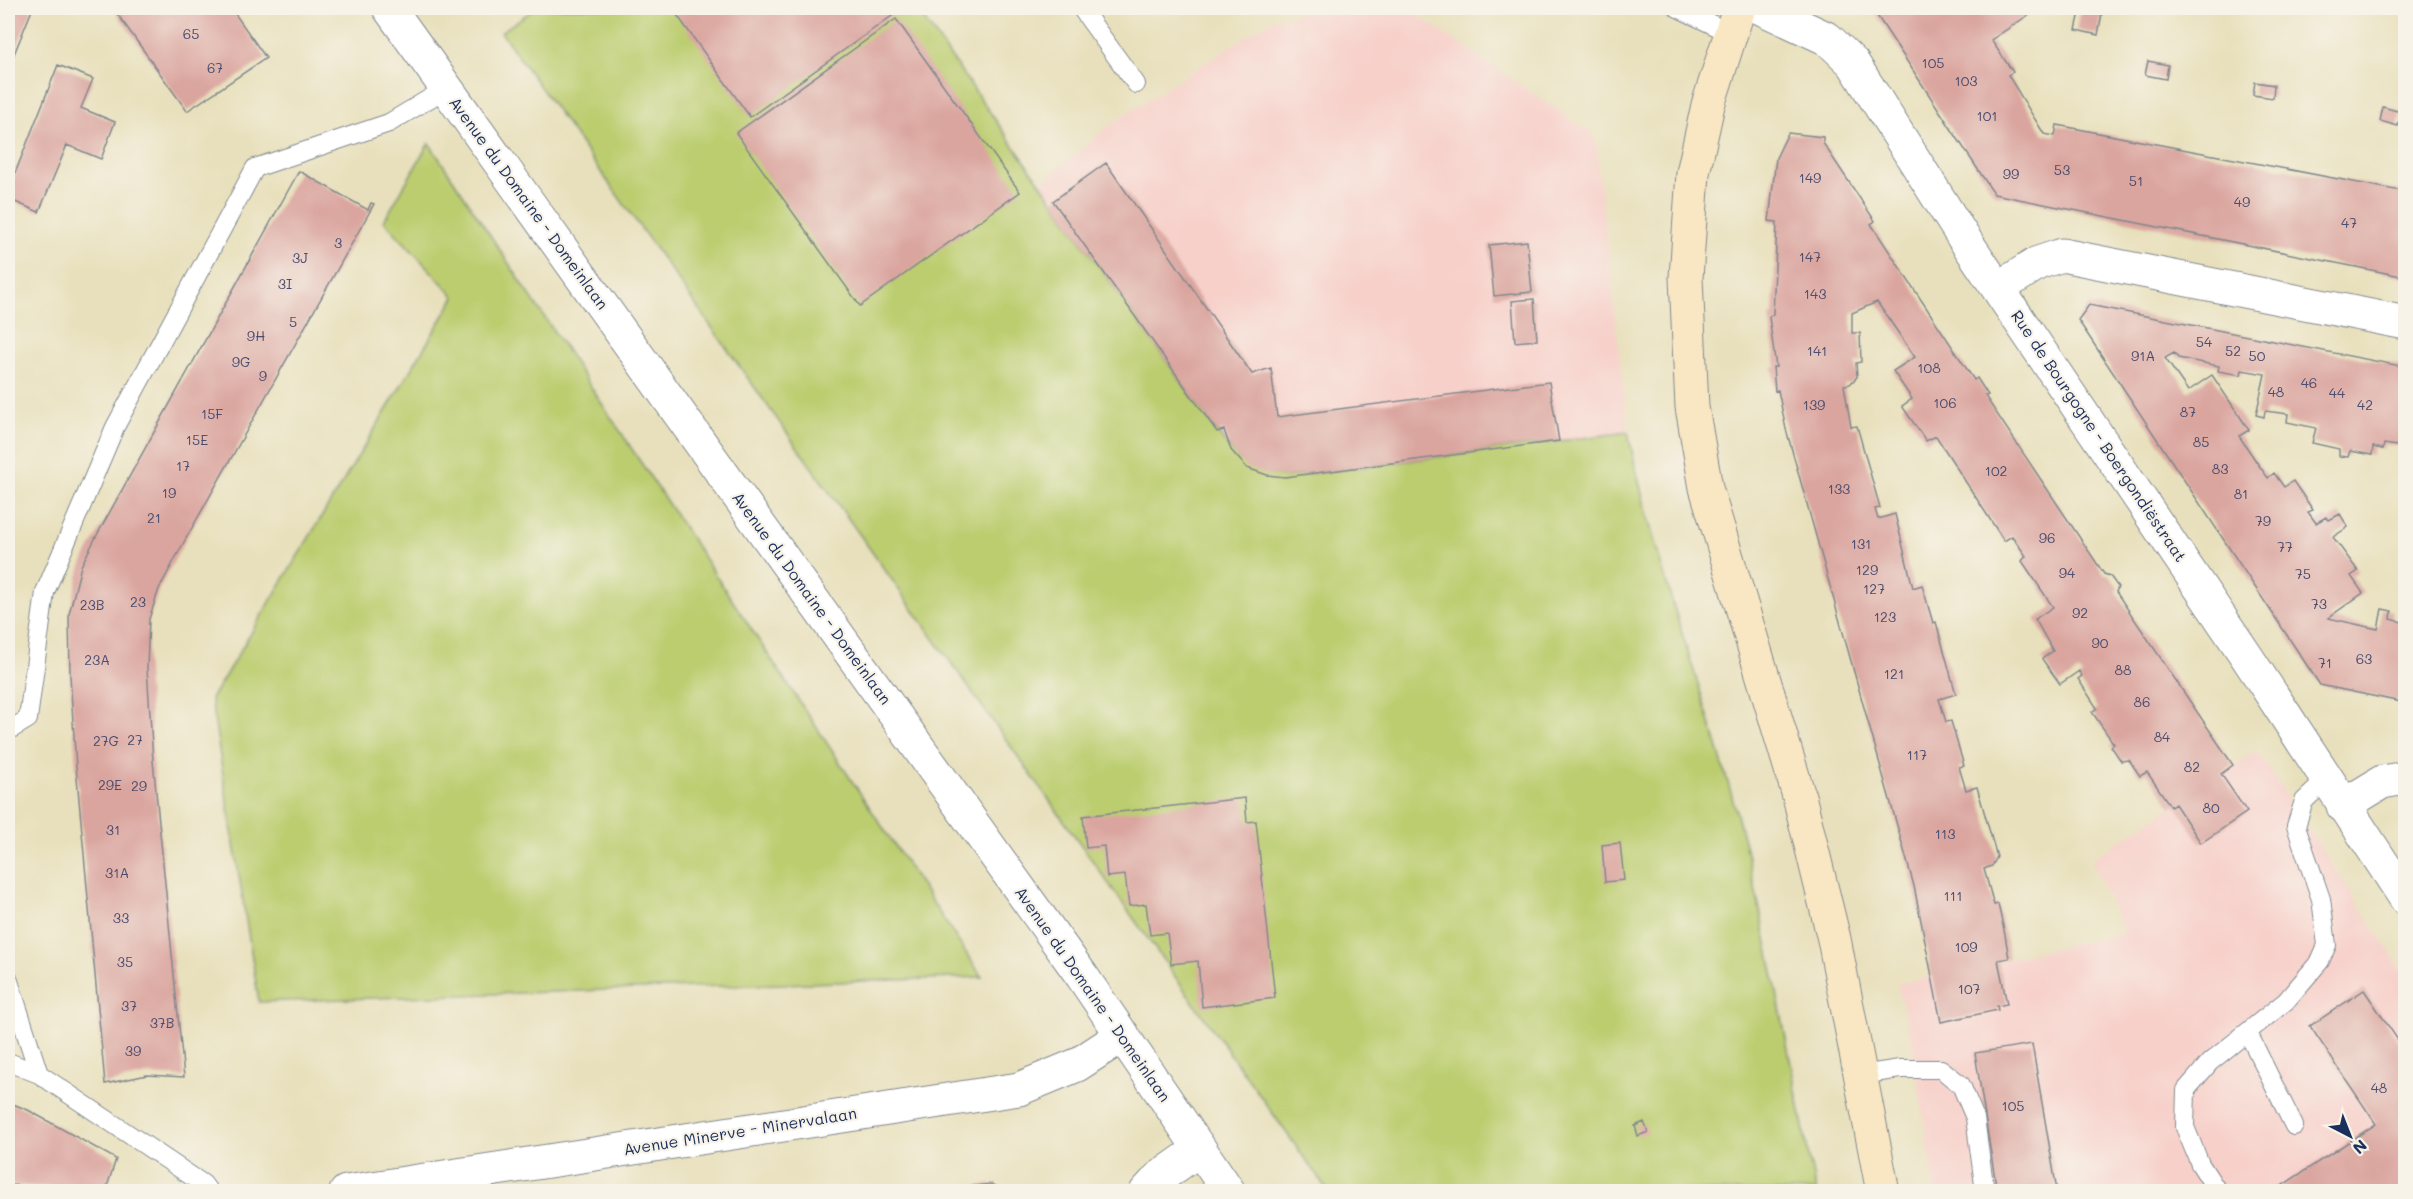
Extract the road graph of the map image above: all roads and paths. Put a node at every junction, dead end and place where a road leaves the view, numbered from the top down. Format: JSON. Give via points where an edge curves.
{"nodes":[{"id":1,"x":389,"y":8,"type":"edge"},
{"id":2,"x":1081,"y":8,"type":"edge"},
{"id":3,"x":1678,"y":8,"type":"edge"},
{"id":4,"x":1761,"y":8,"type":"edge"},
{"id":5,"x":1735,"y":20,"type":"edge"},
{"id":6,"x":1136,"y":84,"type":"dead end"},
{"id":7,"x":447,"y":88,"type":"junction"},
{"id":8,"x":1999,"y":288,"type":"junction"},
{"id":9,"x":2406,"y":323,"type":"edge"},
{"id":10,"x":8,"y":731,"type":"edge"},
{"id":11,"x":2406,"y":778,"type":"edge"},
{"id":12,"x":2335,"y":793,"type":"junction"},
{"id":13,"x":2406,"y":899,"type":"edge"},
{"id":14,"x":8,"y":978,"type":"edge"},
{"id":15,"x":2248,"y":1033,"type":"junction"},
{"id":16,"x":1123,"y":1035,"type":"junction"},
{"id":17,"x":8,"y":1062,"type":"edge"},
{"id":18,"x":39,"y":1074,"type":"junction"},
{"id":19,"x":1862,"y":1076,"type":"junction"},
{"id":20,"x":2294,"y":1126,"type":"dead end"},
{"id":21,"x":1200,"y":1149,"type":"junction"},
{"id":22,"x":209,"y":1191,"type":"edge"},
{"id":23,"x":346,"y":1191,"type":"edge"},
{"id":24,"x":1146,"y":1191,"type":"edge"},
{"id":25,"x":1229,"y":1191,"type":"edge"},
{"id":26,"x":1883,"y":1191,"type":"edge"},
{"id":27,"x":1985,"y":1191,"type":"edge"},
{"id":28,"x":2217,"y":1191,"type":"edge"}],
"edges":[{"from":1,"to":7,"type":"street","name":"Avenue du Domaine - Domeinlaan"},
{"from":2,"to":6,"type":"lane"},
{"from":3,"to":5,"type":"lane"},
{"from":4,"to":8,"type":"street","name":"Rue de Bourgogne - Boergondiëstraat","via":[[1828,39],[1853,63]]},
{"from":5,"to":19,"type":"street","via":[[1708,105],[1693,173],[1686,278],[1692,407],[1706,488],[1799,796]]},
{"from":7,"to":10,"type":"lane","via":[[389,123],[255,168],[115,427],[45,592],[28,719]]},
{"from":7,"to":16,"type":"street","name":"Avenue du Domaine - Domeinlaan"},
{"from":8,"to":9,"type":"street","via":[[2038,263],[2062,255]]},
{"from":8,"to":12,"type":"street","name":"Rue de Bourgogne - Boergondiëstraat"},
{"from":11,"to":12,"type":"street"},
{"from":12,"to":13,"type":"street","name":"Rue de Bourgogne - Boergondiëstraat"},
{"from":12,"to":15,"type":"lane","via":[[2304,801],[2296,826],[2321,899],[2327,945],[2320,961],[2286,1001]]},
{"from":14,"to":18,"type":"lane"},
{"from":15,"to":20,"type":"lane"},
{"from":15,"to":28,"type":"lane","via":[[2210,1062],[2186,1090],[2185,1126],[2199,1164]]},
{"from":16,"to":21,"type":"street","name":"Avenue du Domaine - Domeinlaan"},
{"from":16,"to":23,"type":"street","name":"Avenue Minerve - Minervalaan","via":[[1077,1065],[1019,1089]]},
{"from":17,"to":18,"type":"lane"},
{"from":18,"to":22,"type":"lane"},
{"from":19,"to":26,"type":"street"},
{"from":19,"to":27,"type":"lane","via":[[1900,1069],[1941,1069],[1961,1085],[1975,1118]]},
{"from":21,"to":24,"type":"street"},
{"from":21,"to":25,"type":"street","name":"Avenue du Domaine - Domeinlaan"}]}
